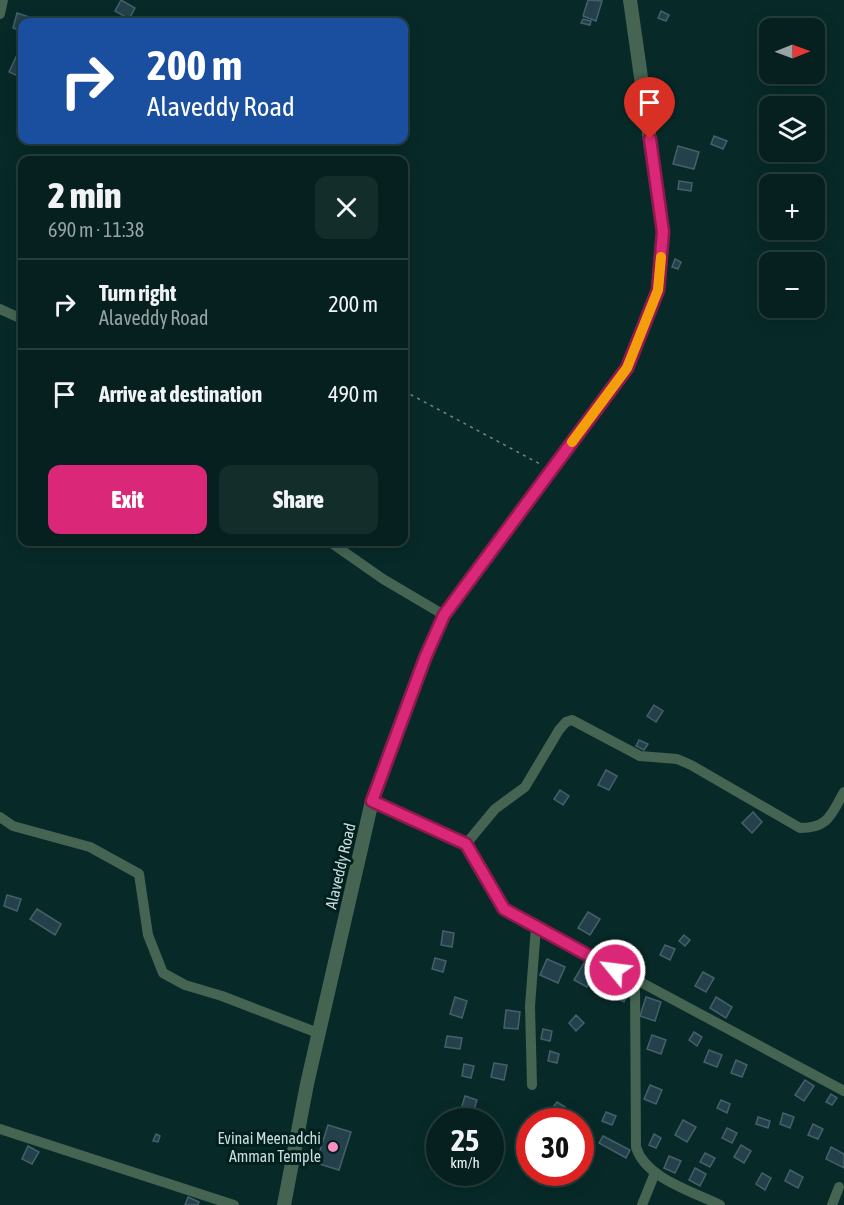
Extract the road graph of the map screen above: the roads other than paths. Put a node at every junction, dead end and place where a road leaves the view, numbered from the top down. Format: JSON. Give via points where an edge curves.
{"nodes":[{"id":1,"x":3,"y":0,"type":"edge"},
{"id":2,"x":630,"y":0,"type":"edge"},
{"id":3,"x":0,"y":14,"type":"edge"},
{"id":4,"x":0,"y":309,"type":"edge"},
{"id":5,"x":18,"y":317,"type":"edge"},
{"id":6,"x":336,"y":546,"type":"edge"},
{"id":7,"x":444,"y":615,"type":"junction"},
{"id":8,"x":844,"y":792,"type":"edge"},
{"id":9,"x":372,"y":801,"type":"junction"},
{"id":10,"x":0,"y":817,"type":"edge"},
{"id":11,"x":466,"y":844,"type":"junction"},
{"id":12,"x":536,"y":927,"type":"junction"},
{"id":13,"x":635,"y":980,"type":"junction"},
{"id":14,"x":318,"y":1033,"type":"junction"},
{"id":15,"x":532,"y":1084,"type":"dead end"},
{"id":16,"x":844,"y":1090,"type":"edge"},
{"id":17,"x":0,"y":1129,"type":"edge"},
{"id":18,"x":655,"y":1173,"type":"junction"},
{"id":19,"x":839,"y":1187,"type":"dead end"},
{"id":20,"x":234,"y":1205,"type":"edge"},
{"id":21,"x":284,"y":1205,"type":"edge"},
{"id":22,"x":642,"y":1205,"type":"edge"},
{"id":23,"x":720,"y":1205,"type":"edge"},
{"id":24,"x":832,"y":1205,"type":"edge"}],
"edges":[{"from":1,"to":3,"type":"street"},
{"from":2,"to":7,"type":"street","name":"Alaveddy Road","via":[[663,232],[658,290],[627,368]]},
{"from":4,"to":5,"type":"street"},
{"from":6,"to":7,"type":"street"},
{"from":7,"to":9,"type":"street","name":"Alaveddy Road"},
{"from":8,"to":11,"type":"street","via":[[826,822],[816,828],[800,828],[691,765],[677,759],[640,756],[572,720],[559,730],[525,787],[495,809]]},
{"from":9,"to":11,"type":"street"},
{"from":9,"to":14,"type":"street","name":"Alaveddy Road"},
{"from":10,"to":14,"type":"street","via":[[13,826],[90,847],[139,874],[148,934],[163,973],[185,985]]},
{"from":11,"to":12,"type":"street","via":[[504,909]]},
{"from":12,"to":13,"type":"street"},
{"from":12,"to":15,"type":"street","via":[[530,1005]]},
{"from":13,"to":16,"type":"street"},
{"from":13,"to":18,"type":"street","via":[[636,1147],[639,1159]]},
{"from":14,"to":21,"type":"street","name":"Alaveddy Road"},
{"from":17,"to":20,"type":"street"},
{"from":18,"to":22,"type":"street"},
{"from":18,"to":23,"type":"street"},
{"from":19,"to":24,"type":"street"}]}
